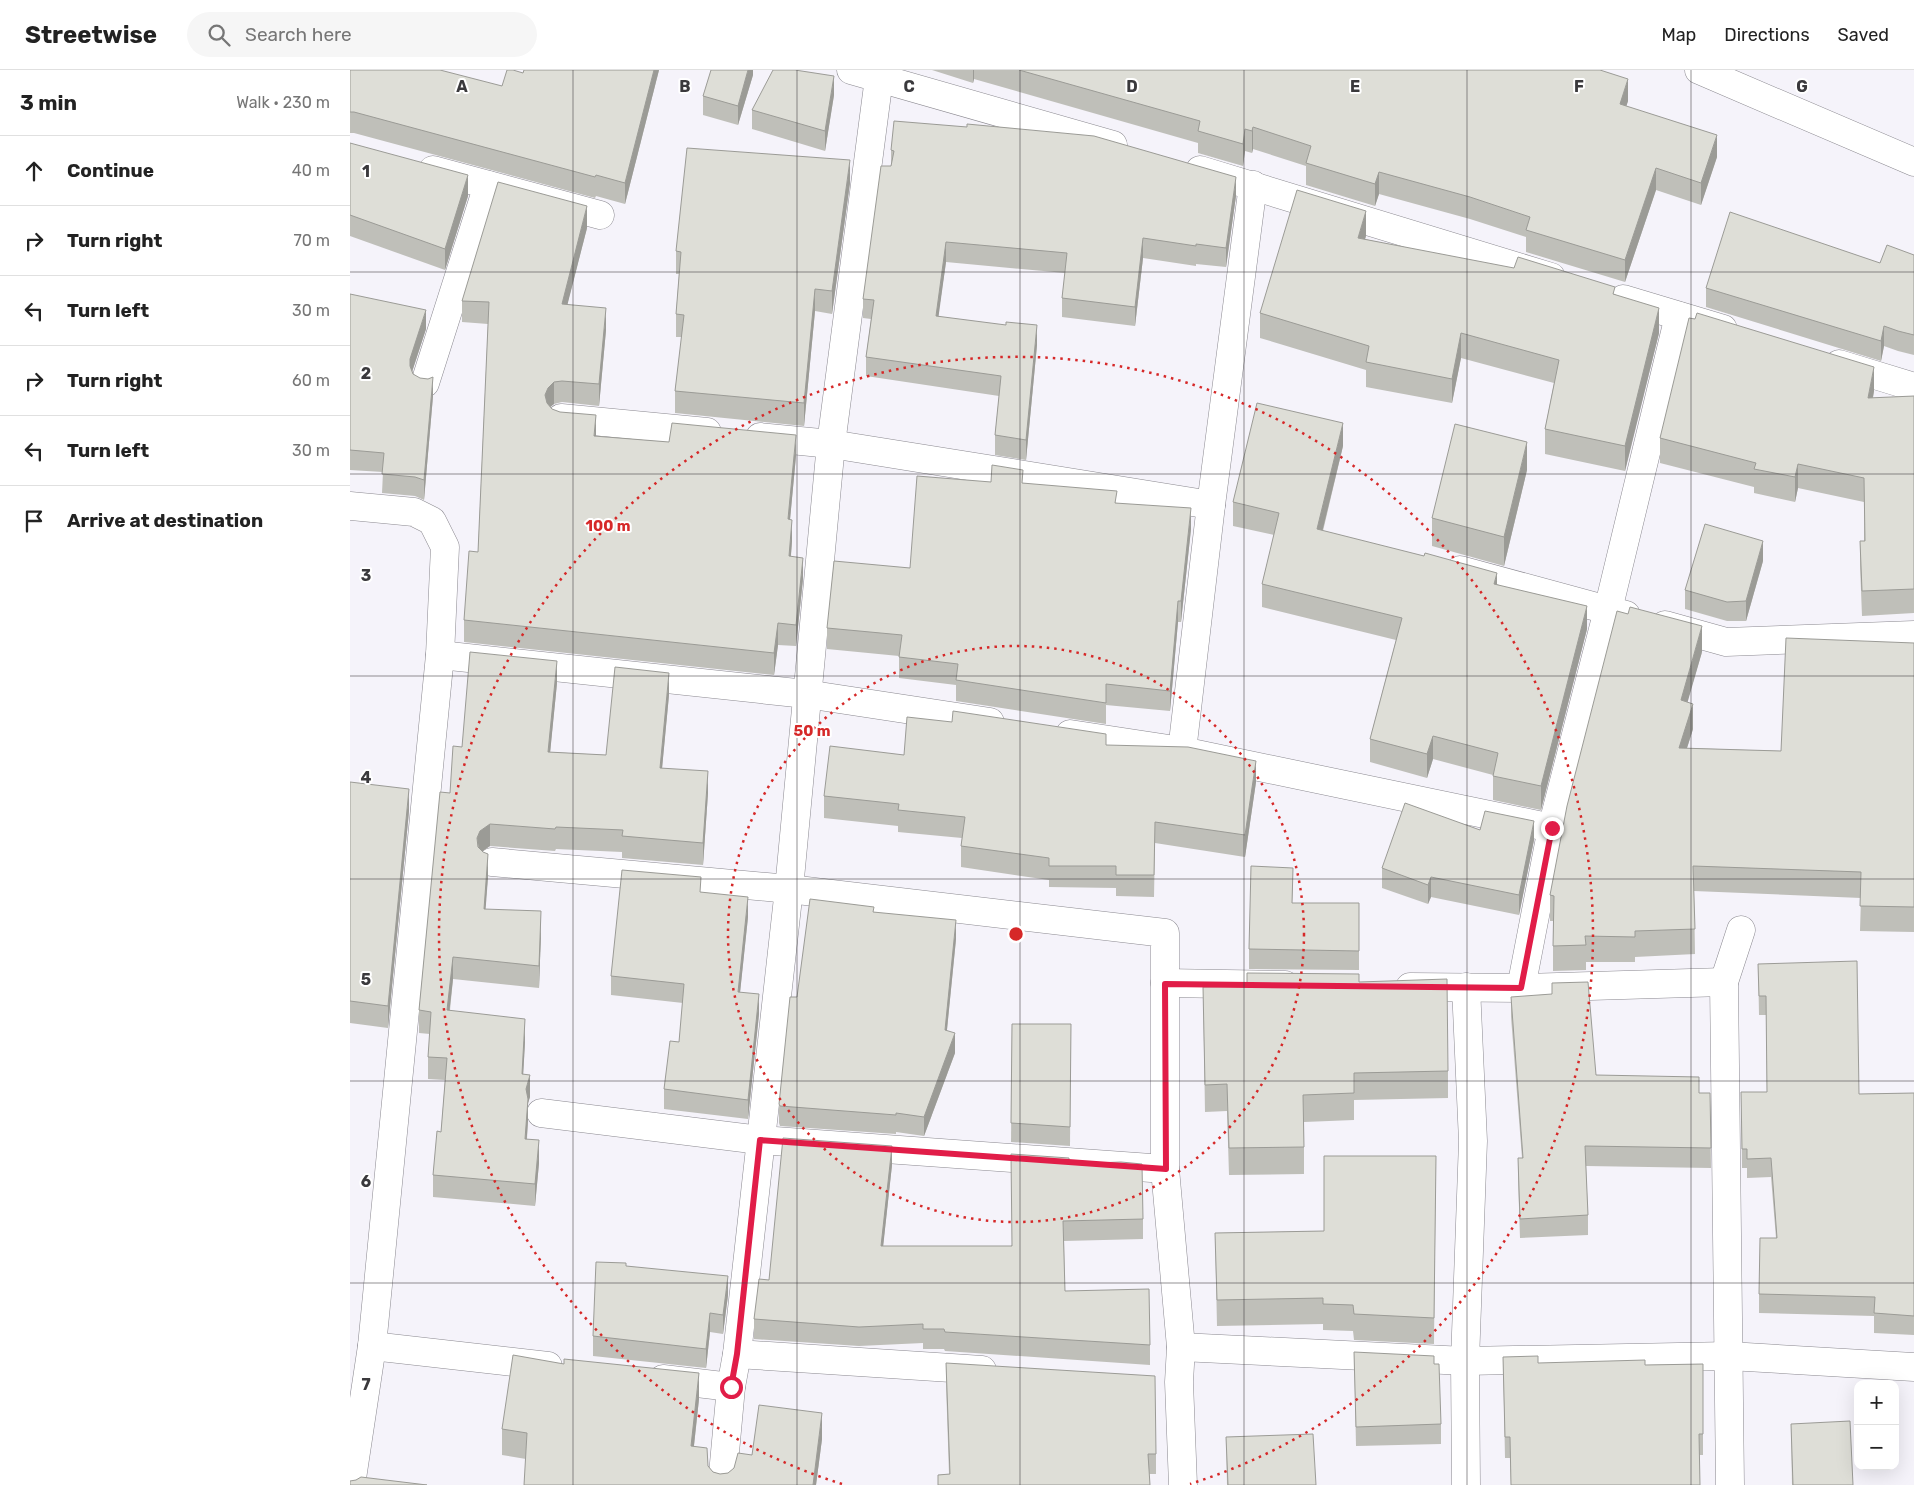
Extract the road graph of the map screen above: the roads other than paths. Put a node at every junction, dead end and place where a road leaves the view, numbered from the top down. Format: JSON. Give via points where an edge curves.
{"nodes":[{"id":1,"x":851,"y":70,"type":"edge"},
{"id":2,"x":1698,"y":70,"type":"edge"},
{"id":3,"x":879,"y":78,"type":"junction"},
{"id":4,"x":1138,"y":152,"type":"edge"},
{"id":5,"x":405,"y":162,"type":"edge"},
{"id":6,"x":1914,"y":162,"type":"edge"},
{"id":7,"x":1176,"y":163,"type":"edge"},
{"id":8,"x":488,"y":185,"type":"junction"},
{"id":9,"x":1253,"y":185,"type":"junction"},
{"id":10,"x":600,"y":215,"type":"dead end"},
{"id":11,"x":1575,"y":284,"type":"edge"},
{"id":12,"x":1603,"y":293,"type":"edge"},
{"id":13,"x":1679,"y":316,"type":"junction"},
{"id":14,"x":1745,"y":336,"type":"edge"},
{"id":15,"x":1820,"y":358,"type":"edge"},
{"id":16,"x":425,"y":383,"type":"edge"},
{"id":17,"x":1914,"y":387,"type":"edge"},
{"id":18,"x":561,"y":418,"type":"edge"},
{"id":19,"x":830,"y":444,"type":"junction"},
{"id":20,"x":1211,"y":505,"type":"junction"},
{"id":21,"x":350,"y":506,"type":"edge"},
{"id":22,"x":1435,"y":563,"type":"edge"},
{"id":23,"x":1608,"y":610,"type":"junction"},
{"id":24,"x":1914,"y":636,"type":"edge"},
{"id":25,"x":440,"y":655,"type":"junction"},
{"id":26,"x":806,"y":694,"type":"junction"},
{"id":27,"x":1018,"y":726,"type":"edge"},
{"id":28,"x":1047,"y":730,"type":"edge"},
{"id":29,"x":1182,"y":751,"type":"junction"},
{"id":30,"x":1552,"y":828,"type":"junction"},
{"id":31,"x":492,"y":862,"type":"dead end"},
{"id":32,"x":789,"y":889,"type":"junction"},
{"id":33,"x":1742,"y":930,"type":"dead end"},
{"id":34,"x":1724,"y":982,"type":"junction"},
{"id":35,"x":1165,"y":984,"type":"junction"},
{"id":36,"x":1311,"y":985,"type":"edge"},
{"id":37,"x":1389,"y":986,"type":"edge"},
{"id":38,"x":1466,"y":987,"type":"junction"},
{"id":39,"x":1521,"y":988,"type":"junction"},
{"id":40,"x":541,"y":1113,"type":"dead end"},
{"id":41,"x":760,"y":1140,"type":"junction"},
{"id":42,"x":1166,"y":1169,"type":"junction"},
{"id":43,"x":372,"y":1346,"type":"junction"},
{"id":44,"x":1181,"y":1347,"type":"junction"},
{"id":45,"x":737,"y":1354,"type":"junction"},
{"id":46,"x":1729,"y":1356,"type":"junction"},
{"id":47,"x":1465,"y":1361,"type":"junction"},
{"id":48,"x":1914,"y":1367,"type":"edge"},
{"id":49,"x":576,"y":1369,"type":"edge"},
{"id":50,"x":1002,"y":1371,"type":"edge"},
{"id":51,"x":634,"y":1376,"type":"edge"},
{"id":52,"x":1150,"y":1380,"type":"edge"},
{"id":53,"x":1179,"y":1382,"type":"junction"},
{"id":54,"x":731,"y":1387,"type":"junction"},
{"id":55,"x":351,"y":1485,"type":"edge"},
{"id":56,"x":722,"y":1485,"type":"edge"},
{"id":57,"x":1183,"y":1485,"type":"edge"},
{"id":58,"x":1466,"y":1485,"type":"edge"},
{"id":59,"x":1730,"y":1485,"type":"edge"}],
"edges":[{"from":1,"to":3,"type":"street"},
{"from":2,"to":6,"type":"street"},
{"from":3,"to":4,"type":"street"},
{"from":3,"to":19,"type":"street"},
{"from":5,"to":8,"type":"street"},
{"from":7,"to":9,"type":"street"},
{"from":8,"to":10,"type":"street"},
{"from":8,"to":16,"type":"street"},
{"from":9,"to":11,"type":"street"},
{"from":9,"to":20,"type":"street"},
{"from":12,"to":13,"type":"street"},
{"from":13,"to":14,"type":"street"},
{"from":13,"to":23,"type":"street"},
{"from":15,"to":17,"type":"street"},
{"from":18,"to":19,"type":"street"},
{"from":19,"to":20,"type":"street"},
{"from":19,"to":26,"type":"street"},
{"from":20,"to":29,"type":"street"},
{"from":21,"to":25,"type":"street","via":[[414,512],[432,521],[445,547]]},
{"from":22,"to":23,"type":"street"},
{"from":23,"to":24,"type":"street","via":[[1726,642]]},
{"from":23,"to":30,"type":"street"},
{"from":25,"to":26,"type":"street"},
{"from":25,"to":43,"type":"street"},
{"from":26,"to":27,"type":"street"},
{"from":26,"to":32,"type":"street"},
{"from":28,"to":29,"type":"street"},
{"from":29,"to":30,"type":"street"},
{"from":30,"to":39,"type":"street"},
{"from":31,"to":32,"type":"street"},
{"from":32,"to":35,"type":"street","via":[[1165,934]]},
{"from":32,"to":41,"type":"street"},
{"from":33,"to":34,"type":"street"},
{"from":34,"to":39,"type":"street"},
{"from":34,"to":46,"type":"street"},
{"from":35,"to":36,"type":"street"},
{"from":35,"to":42,"type":"street"},
{"from":37,"to":38,"type":"street"},
{"from":38,"to":39,"type":"street"},
{"from":38,"to":47,"type":"street","via":[[1472,1141]]},
{"from":40,"to":41,"type":"street"},
{"from":41,"to":42,"type":"street"},
{"from":41,"to":45,"type":"street"},
{"from":42,"to":44,"type":"street"},
{"from":43,"to":49,"type":"street"},
{"from":43,"to":55,"type":"street"},
{"from":44,"to":47,"type":"street"},
{"from":44,"to":53,"type":"street"},
{"from":45,"to":50,"type":"street"},
{"from":45,"to":54,"type":"street"},
{"from":46,"to":47,"type":"street"},
{"from":46,"to":48,"type":"street"},
{"from":46,"to":59,"type":"street"},
{"from":47,"to":58,"type":"street"},
{"from":51,"to":54,"type":"street"},
{"from":52,"to":53,"type":"street"},
{"from":53,"to":57,"type":"street"},
{"from":54,"to":56,"type":"street"}]}
